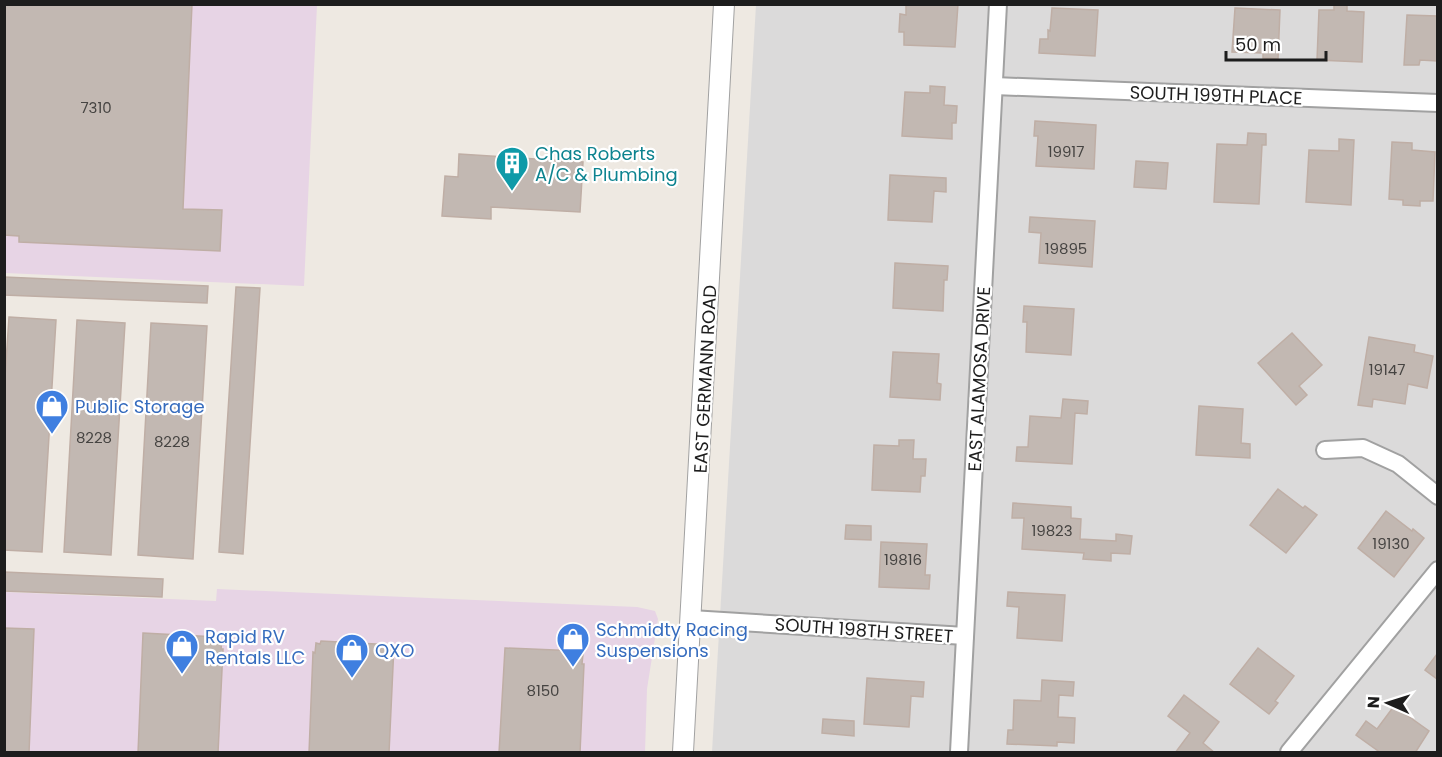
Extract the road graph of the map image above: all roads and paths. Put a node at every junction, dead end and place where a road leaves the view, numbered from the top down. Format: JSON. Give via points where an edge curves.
{"nodes":[{"id":1,"x":724,"y":4,"type":"edge"},
{"id":2,"x":998,"y":4,"type":"edge"},
{"id":3,"x":994,"y":86,"type":"junction"},
{"id":4,"x":1437,"y":103,"type":"edge"},
{"id":5,"x":1325,"y":450,"type":"dead end"},
{"id":6,"x":1437,"y":496,"type":"edge"},
{"id":7,"x":1437,"y":570,"type":"edge"},
{"id":8,"x":691,"y":619,"type":"junction"},
{"id":9,"x":965,"y":636,"type":"junction"},
{"id":10,"x":683,"y":753,"type":"edge"},
{"id":11,"x":959,"y":753,"type":"edge"},
{"id":12,"x":1289,"y":753,"type":"edge"}],
"edges":[{"from":1,"to":8,"type":"street","name":"EAST GERMANN ROAD"},
{"from":2,"to":3,"type":"street","name":"EAST ALAMOSA DRIVE"},
{"from":3,"to":4,"type":"street","name":"SOUTH 199TH PLACE"},
{"from":3,"to":9,"type":"street","name":"EAST ALAMOSA DRIVE"},
{"from":5,"to":6,"type":"street","via":[[1363,448],[1398,464]]},
{"from":7,"to":12,"type":"street"},
{"from":8,"to":9,"type":"street","name":"SOUTH 198TH STREET"},
{"from":8,"to":10,"type":"street","name":"EAST GERMANN ROAD"},
{"from":9,"to":11,"type":"street","name":"EAST ALAMOSA DRIVE"}]}
